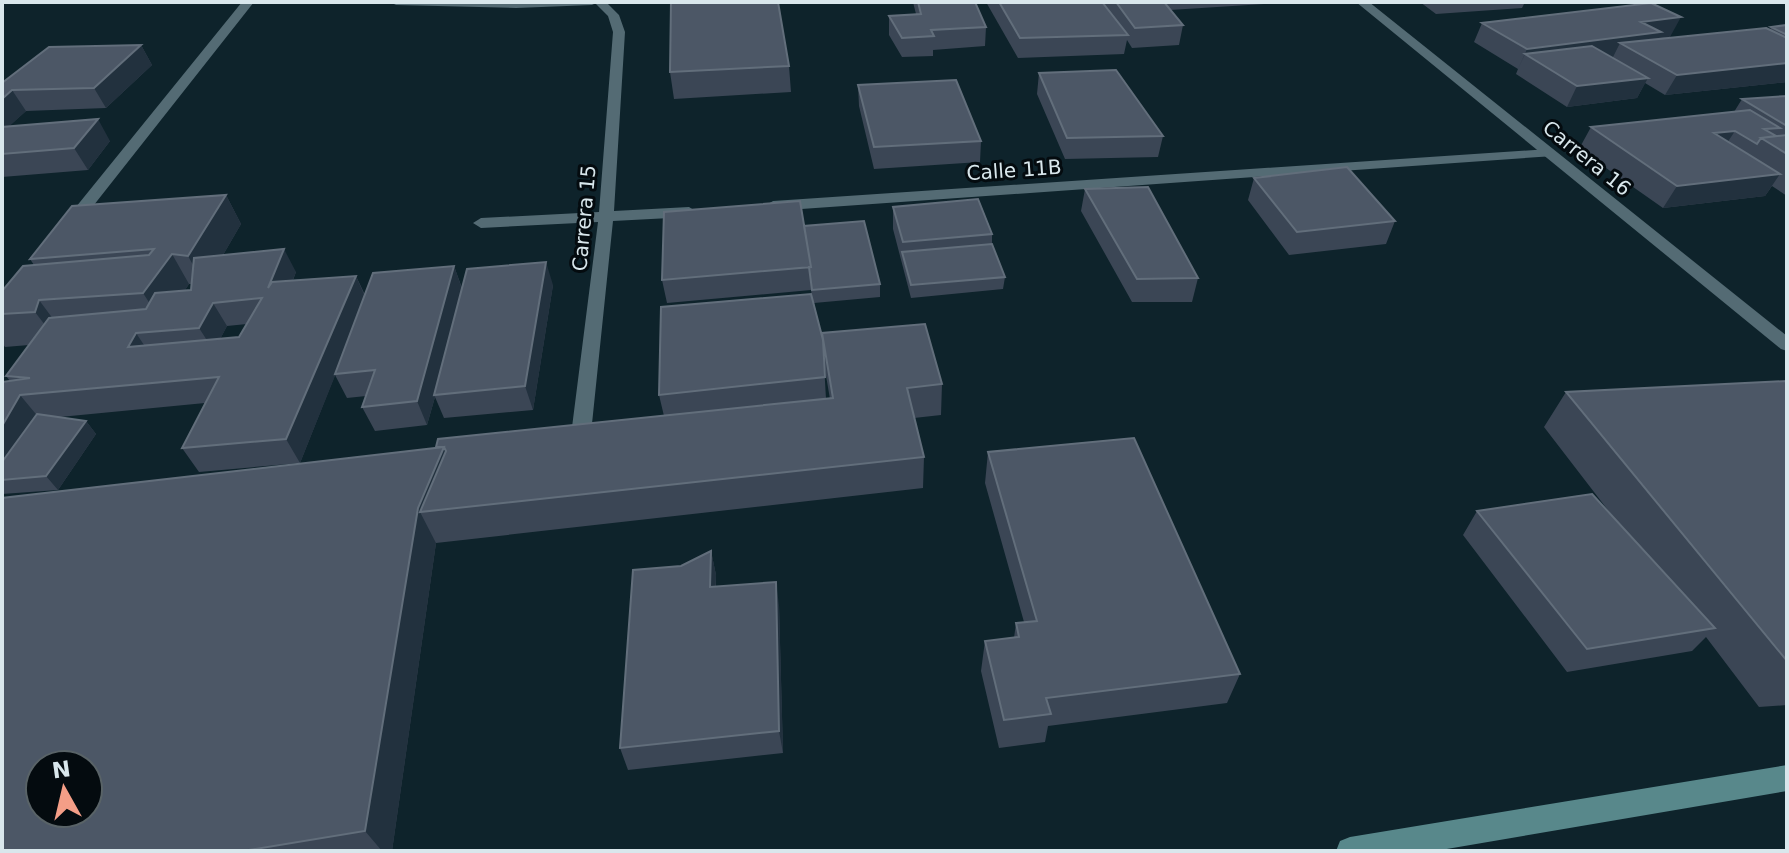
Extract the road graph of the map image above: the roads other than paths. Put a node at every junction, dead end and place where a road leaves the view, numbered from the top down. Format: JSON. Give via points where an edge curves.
{"nodes":[{"id":1,"x":248,"y":2,"type":"edge"},
{"id":2,"x":396,"y":2,"type":"edge"},
{"id":3,"x":592,"y":2,"type":"edge"},
{"id":4,"x":600,"y":2,"type":"edge"},
{"id":5,"x":1362,"y":2,"type":"edge"},
{"id":6,"x":1549,"y":153,"type":"junction"},
{"id":7,"x":763,"y":207,"type":"edge"},
{"id":8,"x":700,"y":211,"type":"edge"},
{"id":9,"x":606,"y":217,"type":"junction"},
{"id":10,"x":481,"y":223,"type":"dead end"},
{"id":11,"x":61,"y":237,"type":"edge"},
{"id":12,"x":1787,"y":345,"type":"edge"},
{"id":13,"x":580,"y":443,"type":"edge"},
{"id":14,"x":1787,"y":778,"type":"edge"},
{"id":15,"x":1350,"y":851,"type":"edge"}],
"edges":[{"from":1,"to":11,"type":"street"},
{"from":2,"to":3,"type":"street"},
{"from":4,"to":9,"type":"street","name":"Carrera 15","via":[[613,15],[619,32]]},
{"from":5,"to":6,"type":"street","name":"Carrera 16"},
{"from":6,"to":7,"type":"street","name":"Calle 11B"},
{"from":6,"to":12,"type":"street","name":"Carrera 16"},
{"from":8,"to":9,"type":"street"},
{"from":9,"to":10,"type":"street"},
{"from":9,"to":13,"type":"street","name":"Carrera 15"},
{"from":14,"to":15,"type":"main road"}]}
